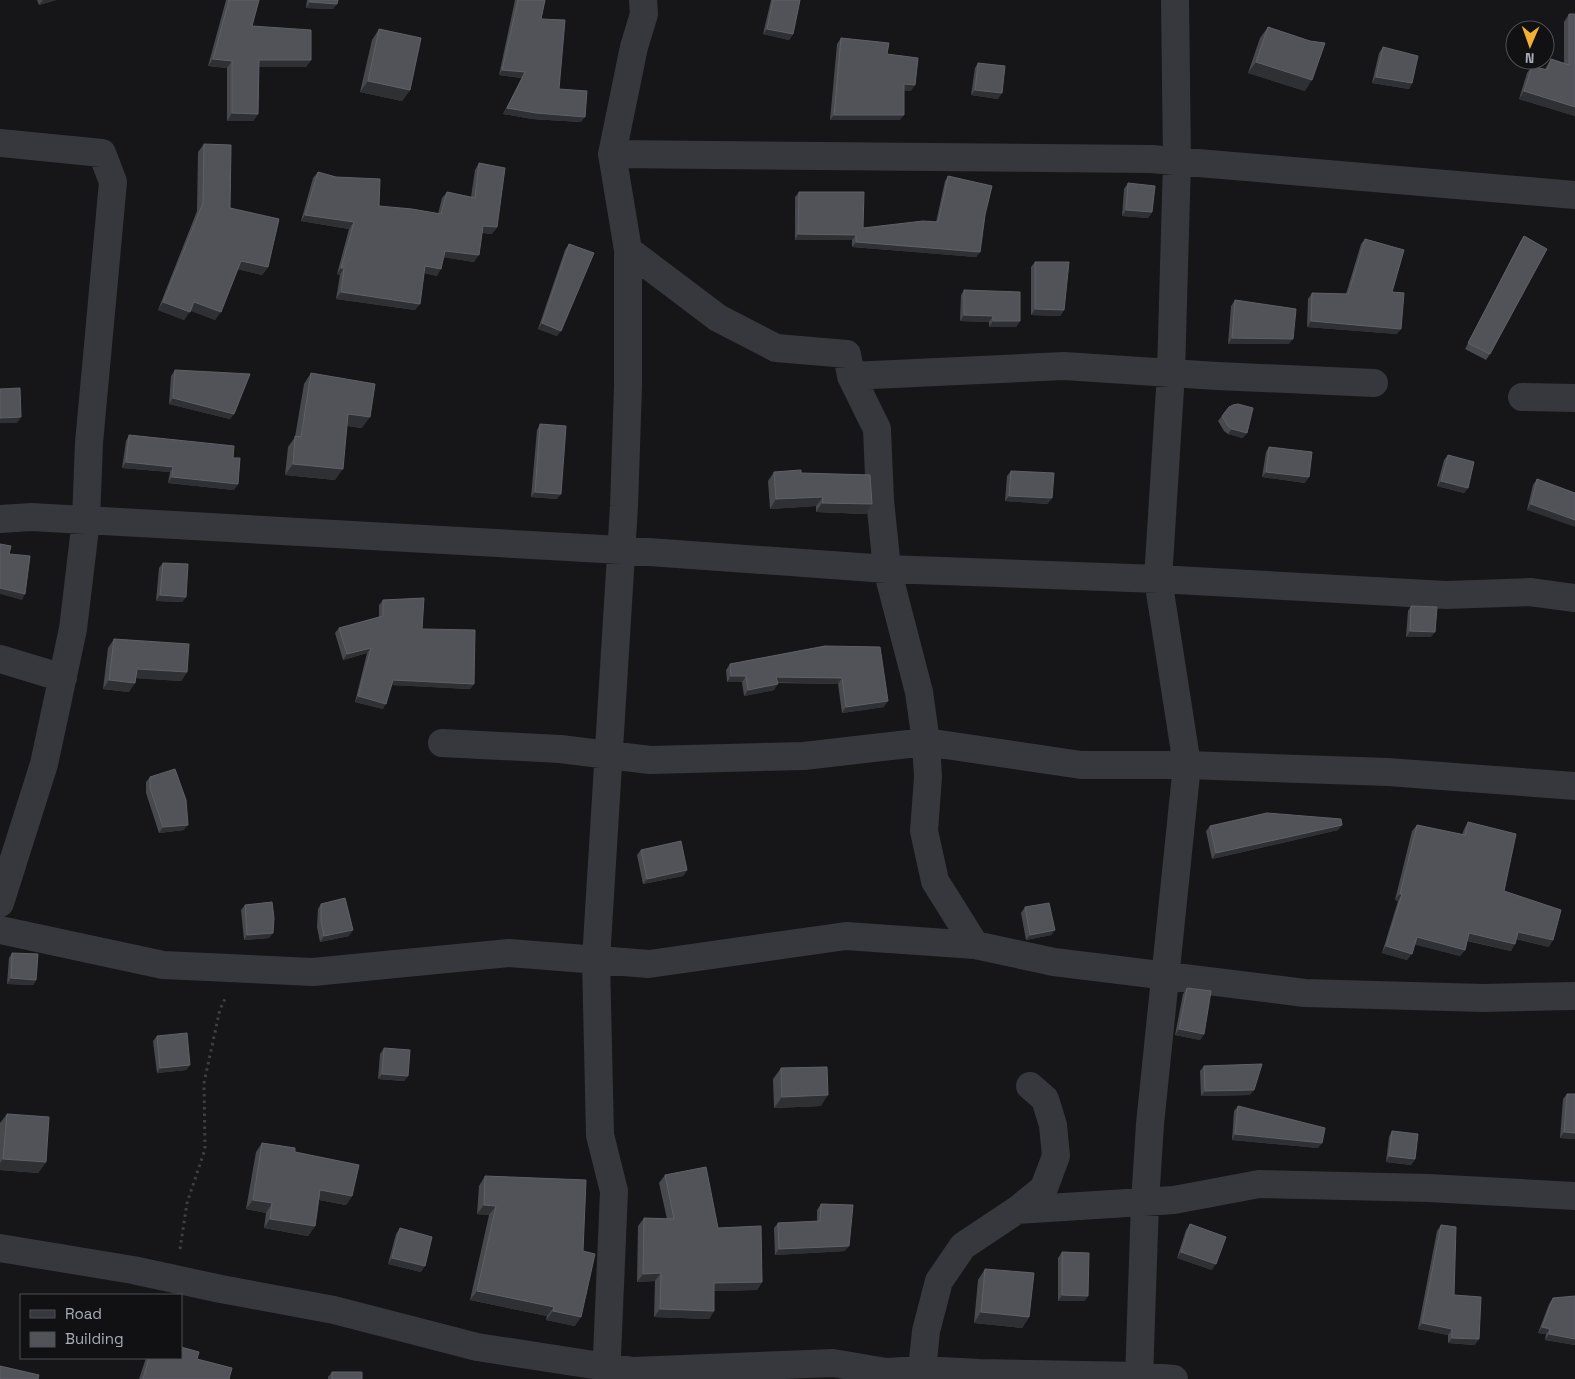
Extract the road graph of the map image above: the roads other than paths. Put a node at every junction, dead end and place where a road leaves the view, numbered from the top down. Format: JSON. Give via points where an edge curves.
{"nodes":[{"id":1,"x":643,"y":0,"type":"edge"},
{"id":2,"x":1175,"y":0,"type":"edge"},
{"id":3,"x":0,"y":143,"type":"edge"},
{"id":4,"x":612,"y":154,"type":"junction"},
{"id":5,"x":1177,"y":161,"type":"junction"},
{"id":6,"x":1575,"y":195,"type":"edge"},
{"id":7,"x":628,"y":250,"type":"junction"},
{"id":8,"x":1171,"y":373,"type":"junction"},
{"id":9,"x":850,"y":376,"type":"junction"},
{"id":10,"x":1374,"y":383,"type":"dead end"},
{"id":11,"x":1522,"y":397,"type":"dead end"},
{"id":12,"x":1575,"y":398,"type":"edge"},
{"id":13,"x":0,"y":519,"type":"edge"},
{"id":14,"x":86,"y":520,"type":"junction"},
{"id":15,"x":621,"y":550,"type":"junction"},
{"id":16,"x":888,"y":569,"type":"junction"},
{"id":17,"x":1158,"y":579,"type":"junction"},
{"id":18,"x":1575,"y":598,"type":"edge"},
{"id":19,"x":0,"y":659,"type":"edge"},
{"id":20,"x":63,"y":678,"type":"junction"},
{"id":21,"x":926,"y":742,"type":"junction"},
{"id":22,"x":442,"y":743,"type":"dead end"},
{"id":23,"x":608,"y":755,"type":"junction"},
{"id":24,"x":1187,"y":765,"type":"junction"},
{"id":25,"x":1575,"y":786,"type":"edge"},
{"id":26,"x":0,"y":903,"type":"edge"},
{"id":27,"x":0,"y":930,"type":"edge"},
{"id":28,"x":975,"y":945,"type":"junction"},
{"id":29,"x":596,"y":960,"type":"junction"},
{"id":30,"x":1166,"y":976,"type":"junction"},
{"id":31,"x":1575,"y":996,"type":"edge"},
{"id":32,"x":1030,"y":1086,"type":"dead end"},
{"id":33,"x":1575,"y":1196,"type":"edge"},
{"id":34,"x":1145,"y":1202,"type":"junction"},
{"id":35,"x":1017,"y":1210,"type":"junction"},
{"id":36,"x":0,"y":1248,"type":"edge"},
{"id":37,"x":606,"y":1373,"type":"edge"},
{"id":38,"x":923,"y":1375,"type":"edge"},
{"id":39,"x":1139,"y":1377,"type":"edge"},
{"id":40,"x":1174,"y":1379,"type":"edge"}],
"edges":[{"from":1,"to":4,"type":"street","via":[[644,14]]},
{"from":2,"to":5,"type":"street"},
{"from":3,"to":14,"type":"street","via":[[102,153],[112,182],[89,443]]},
{"from":4,"to":5,"type":"street"},
{"from":4,"to":7,"type":"street"},
{"from":5,"to":6,"type":"street"},
{"from":5,"to":8,"type":"street"},
{"from":7,"to":9,"type":"street","via":[[718,318],[776,348],[847,354]]},
{"from":7,"to":15,"type":"street","via":[[628,386]]},
{"from":8,"to":9,"type":"street","via":[[1064,366]]},
{"from":8,"to":10,"type":"street"},
{"from":8,"to":17,"type":"street"},
{"from":9,"to":16,"type":"street","via":[[877,429],[880,500]]},
{"from":11,"to":12,"type":"street"},
{"from":13,"to":14,"type":"street"},
{"from":14,"to":15,"type":"street"},
{"from":14,"to":20,"type":"street","via":[[73,629]]},
{"from":15,"to":16,"type":"street"},
{"from":15,"to":23,"type":"street"},
{"from":16,"to":17,"type":"street"},
{"from":16,"to":21,"type":"street","via":[[919,692]]},
{"from":17,"to":18,"type":"street","via":[[1446,596],[1530,592]]},
{"from":17,"to":24,"type":"street"},
{"from":19,"to":20,"type":"street"},
{"from":20,"to":26,"type":"street","via":[[44,764]]},
{"from":21,"to":23,"type":"street","via":[[804,756],[650,760]]},
{"from":21,"to":24,"type":"street","via":[[1081,764]]},
{"from":21,"to":28,"type":"street","via":[[928,777],[924,831],[935,881]]},
{"from":22,"to":23,"type":"street","via":[[560,749]]},
{"from":23,"to":29,"type":"street"},
{"from":24,"to":25,"type":"street","via":[[1388,772]]},
{"from":24,"to":30,"type":"street"},
{"from":27,"to":29,"type":"street","via":[[162,965],[313,972],[509,953]]},
{"from":28,"to":29,"type":"street","via":[[846,936],[649,964]]},
{"from":28,"to":30,"type":"street","via":[[1054,962]]},
{"from":29,"to":37,"type":"street","via":[[600,1135],[614,1191]]},
{"from":30,"to":31,"type":"street","via":[[1305,993],[1483,998]]},
{"from":30,"to":34,"type":"street"},
{"from":32,"to":35,"type":"street","via":[[1045,1099],[1056,1156],[1044,1188]]},
{"from":33,"to":34,"type":"street","via":[[1259,1184],[1174,1200]]},
{"from":34,"to":35,"type":"street"},
{"from":34,"to":39,"type":"street"},
{"from":35,"to":38,"type":"street","via":[[963,1246],[939,1281],[926,1331]]},
{"from":36,"to":37,"type":"street","via":[[133,1270],[334,1310],[477,1347]]},
{"from":37,"to":38,"type":"street","via":[[833,1363]]},
{"from":38,"to":39,"type":"street"},
{"from":39,"to":40,"type":"street"}]}
